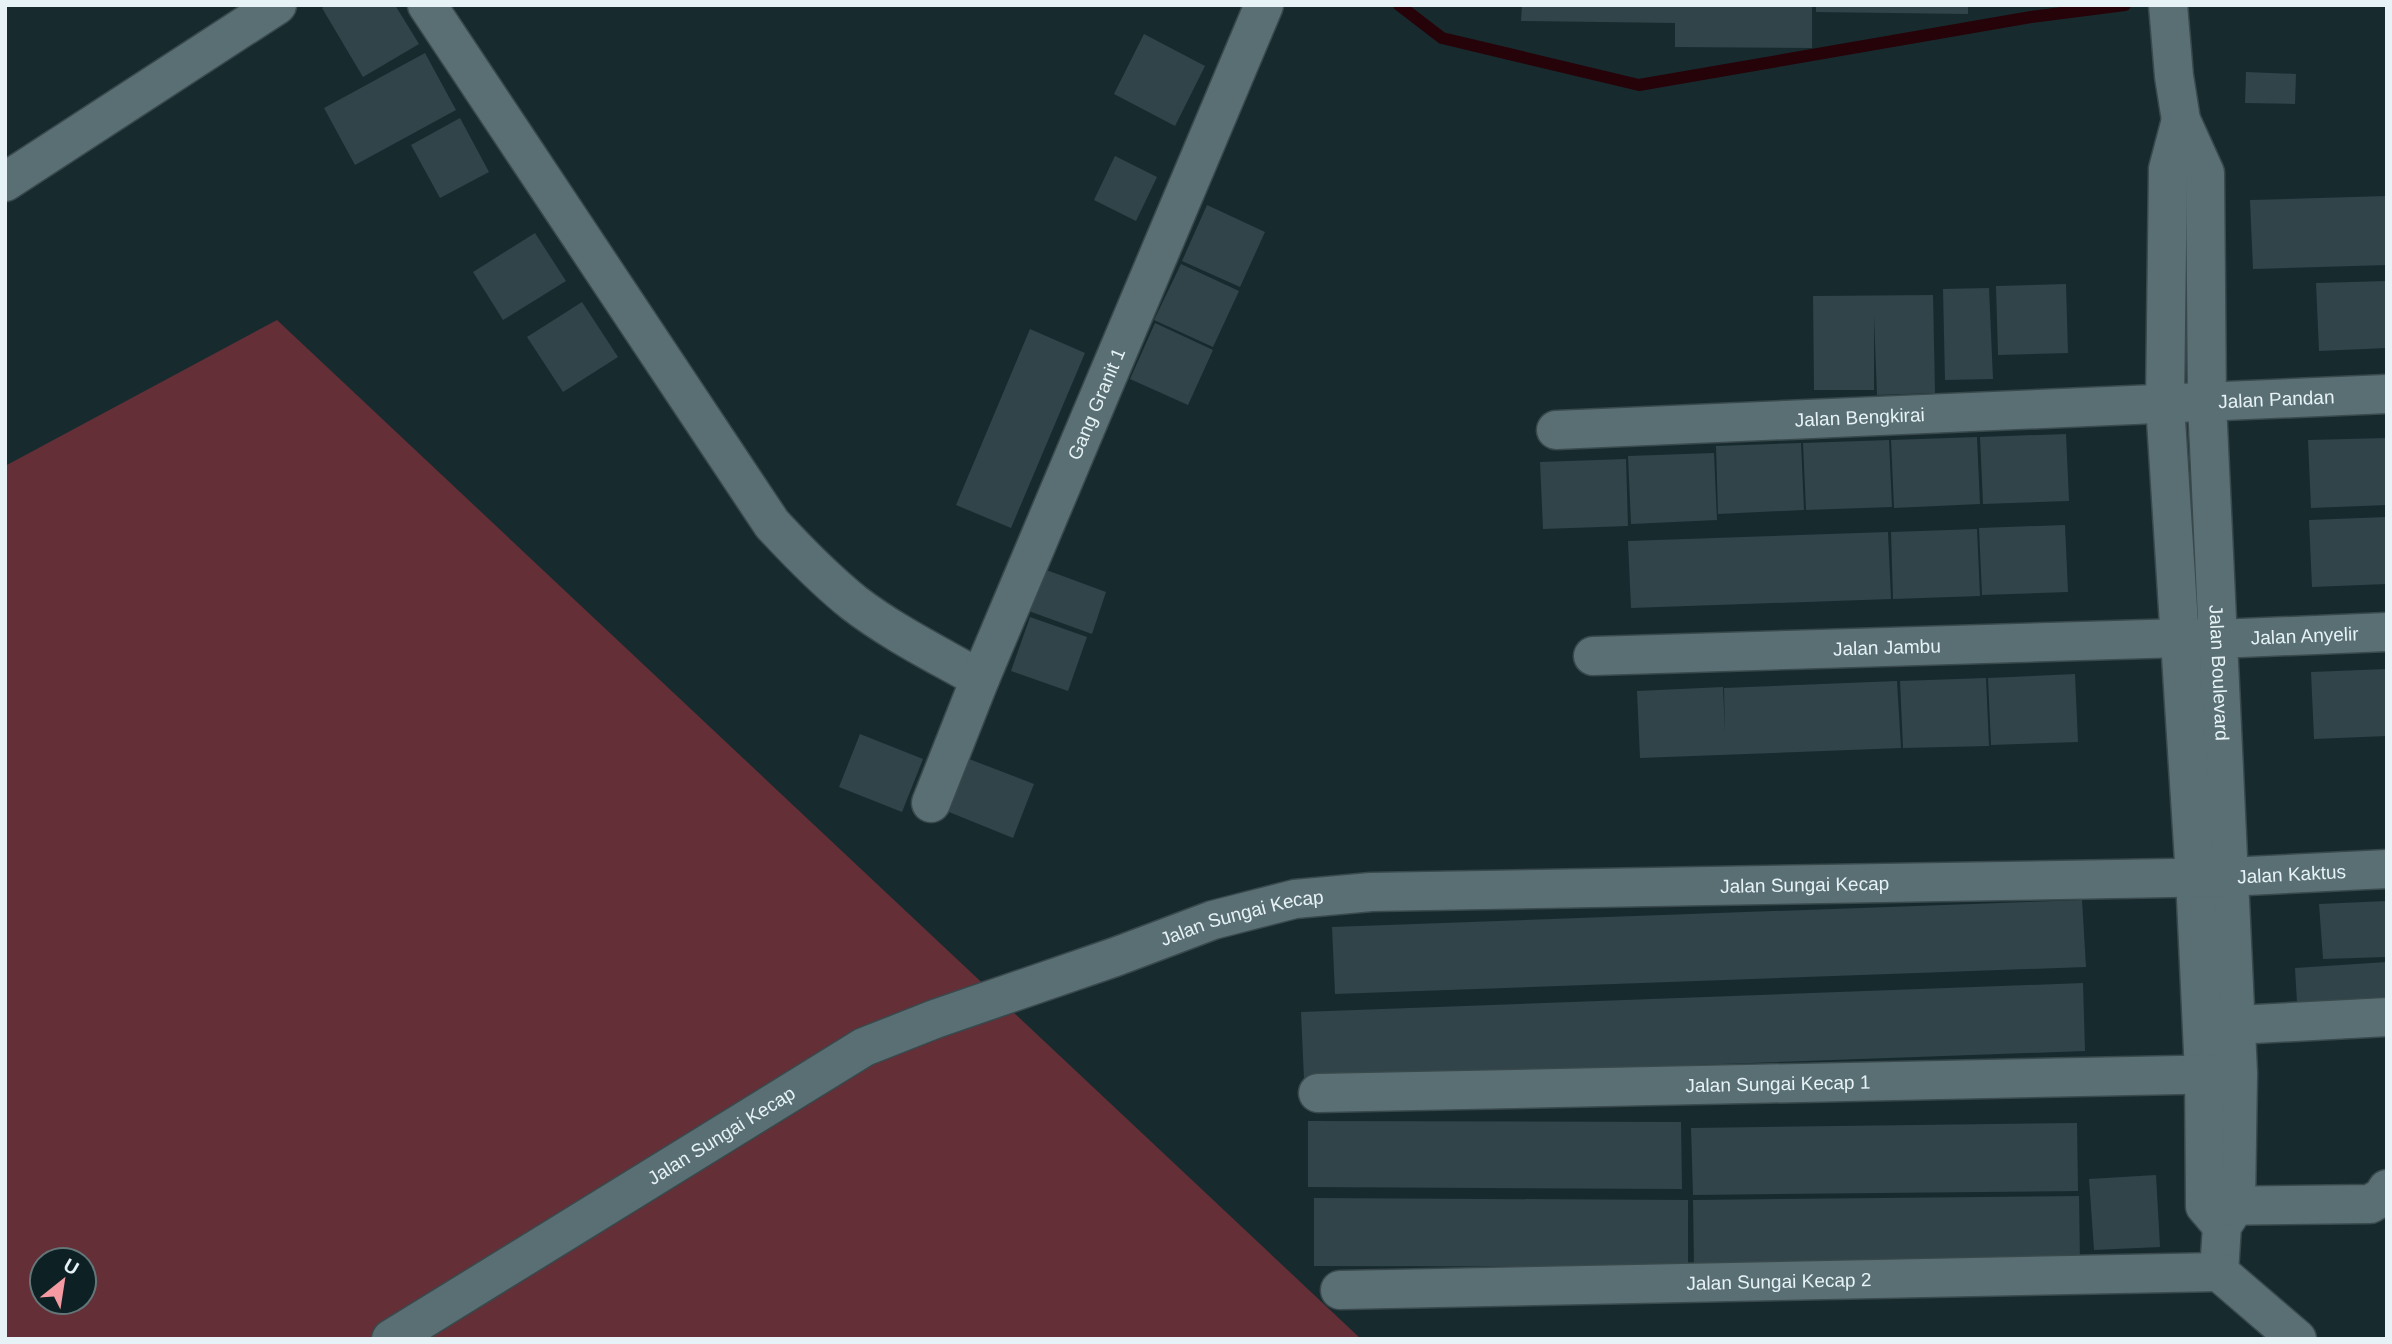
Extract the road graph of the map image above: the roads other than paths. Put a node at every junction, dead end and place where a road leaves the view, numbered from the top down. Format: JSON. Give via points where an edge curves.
{"nodes":[{"id":1,"x":277,"y":5,"type":"edge"},
{"id":2,"x":427,"y":5,"type":"edge"},
{"id":3,"x":1264,"y":5,"type":"edge"},
{"id":4,"x":2168,"y":5,"type":"edge"},
{"id":5,"x":2181,"y":120,"type":"junction"},
{"id":6,"x":5,"y":182,"type":"edge"},
{"id":7,"x":2387,"y":394,"type":"edge"},
{"id":8,"x":2207,"y":403,"type":"junction"},
{"id":9,"x":2165,"y":404,"type":"junction"},
{"id":10,"x":1556,"y":430,"type":"dead end"},
{"id":11,"x":2387,"y":632,"type":"edge"},
{"id":12,"x":2199,"y":638,"type":"junction"},
{"id":13,"x":1593,"y":656,"type":"dead end"},
{"id":14,"x":980,"y":679,"type":"junction"},
{"id":15,"x":931,"y":803,"type":"dead end"},
{"id":16,"x":2387,"y":870,"type":"edge"},
{"id":17,"x":2211,"y":877,"type":"junction"},
{"id":18,"x":2387,"y":1017,"type":"edge"},
{"id":19,"x":2236,"y":1025,"type":"junction"},
{"id":20,"x":2221,"y":1074,"type":"junction"},
{"id":21,"x":1318,"y":1093,"type":"dead end"},
{"id":22,"x":2387,"y":1189,"type":"edge"},
{"id":23,"x":2221,"y":1212,"type":"junction"},
{"id":24,"x":2219,"y":1272,"type":"junction"},
{"id":25,"x":1340,"y":1290,"type":"dead end"},
{"id":26,"x":391,"y":1339,"type":"edge"},
{"id":27,"x":2297,"y":1339,"type":"edge"}],
"edges":[{"from":1,"to":6,"type":"street"},
{"from":2,"to":14,"type":"street","via":[[772,524],[855,604]]},
{"from":3,"to":14,"type":"street","name":"Gang Granit 1"},
{"from":4,"to":5,"type":"street","name":"Jalan Boulevard"},
{"from":5,"to":8,"type":"street","name":"Jalan Boulevard","via":[[2205,173]]},
{"from":5,"to":9,"type":"street","name":"Jalan Boulevard","via":[[2168,169]]},
{"from":7,"to":8,"type":"street","name":"Jalan Pandan"},
{"from":8,"to":9,"type":"street","name":"Jalan Pandan"},
{"from":8,"to":12,"type":"street","name":"Jalan Boulevard"},
{"from":9,"to":10,"type":"street","name":"Jalan Bengkirai"},
{"from":9,"to":12,"type":"street","name":"Jalan Boulevard"},
{"from":11,"to":12,"type":"street","name":"Jalan Anyelir"},
{"from":12,"to":13,"type":"street","name":"Jalan Jambu"},
{"from":12,"to":17,"type":"street","name":"Jalan Boulevard"},
{"from":14,"to":15,"type":"street","name":"Gang Granit 1"},
{"from":16,"to":17,"type":"street","name":"Jalan Kaktus"},
{"from":17,"to":19,"type":"street","name":"Jalan Boulevard"},
{"from":17,"to":20,"type":"street","name":"Jalan Boulevard"},
{"from":17,"to":26,"type":"street","name":"Jalan Sungai Kecap","via":[[1371,892],[1295,899],[1213,920],[864,1047]]},
{"from":18,"to":19,"type":"street"},
{"from":19,"to":20,"type":"street","name":"Jalan Boulevard"},
{"from":20,"to":21,"type":"street","name":"Jalan Sungai Kecap 1"},
{"from":20,"to":23,"type":"street","name":"Jalan Boulevard"},
{"from":22,"to":23,"type":"street","via":[[2370,1204]]},
{"from":23,"to":24,"type":"street","name":"Jalan Boulevard"},
{"from":24,"to":25,"type":"street","name":"Jalan Sungai Kecap 2"},
{"from":24,"to":27,"type":"street"}]}
